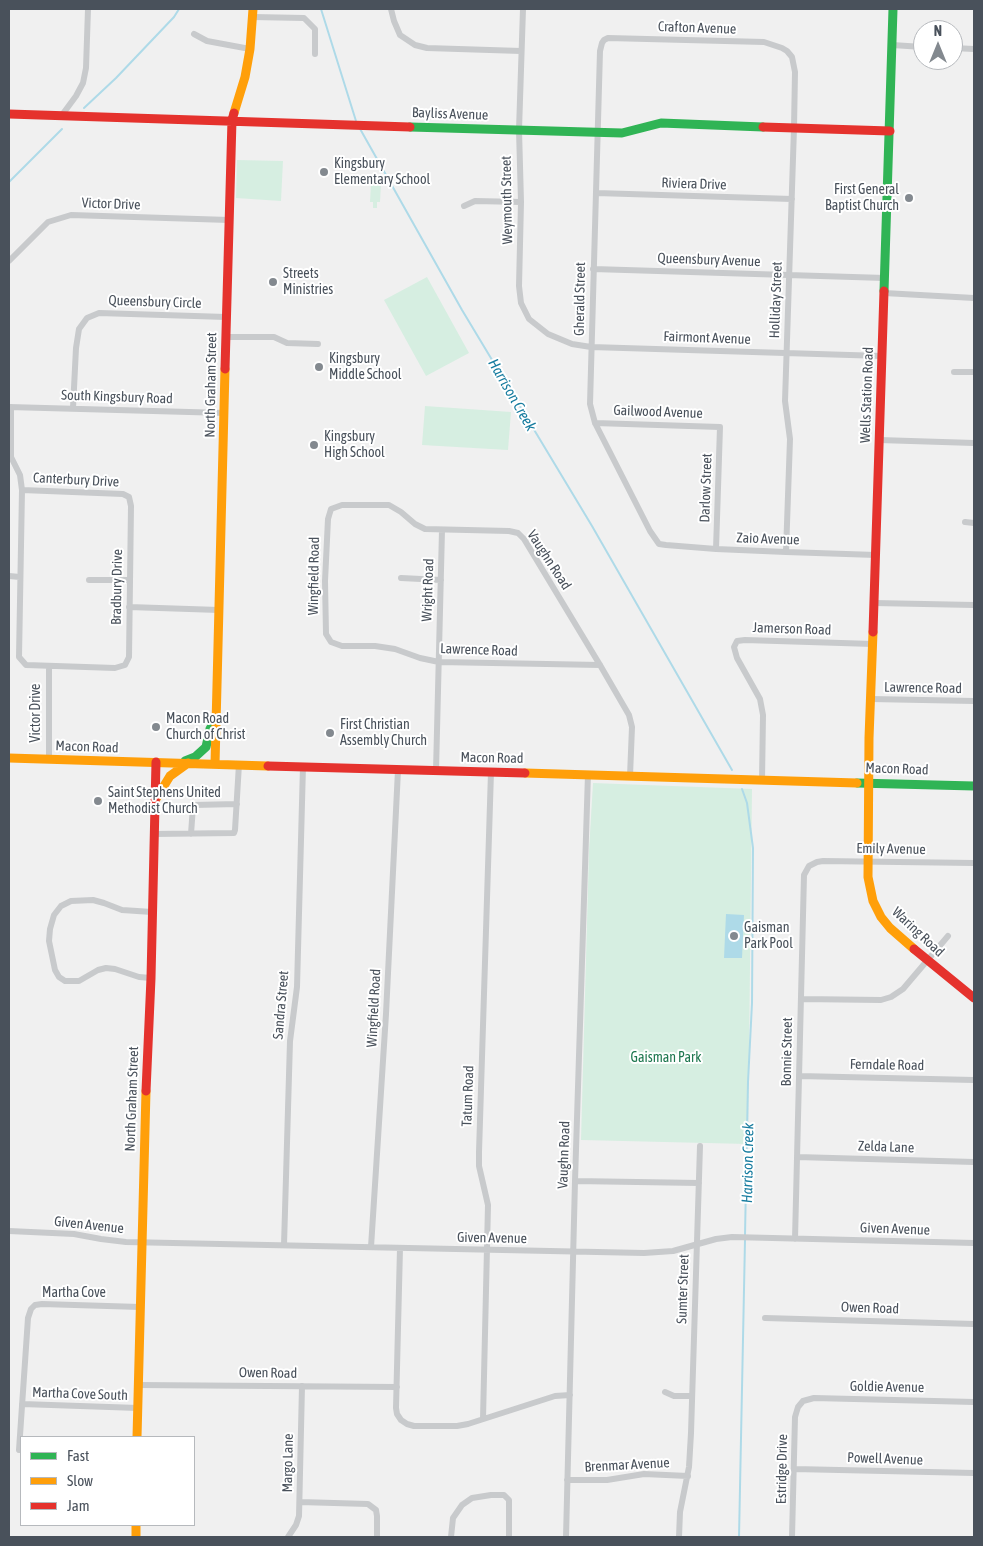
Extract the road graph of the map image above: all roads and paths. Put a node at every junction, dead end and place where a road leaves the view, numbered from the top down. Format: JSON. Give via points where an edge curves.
{"nodes":[{"id":1,"x":88,"y":9,"type":"edge"},
{"id":2,"x":391,"y":9,"type":"edge"},
{"id":3,"x":523,"y":9,"type":"edge"},
{"id":4,"x":893,"y":9,"type":"edge"},
{"id":5,"x":253,"y":13,"type":"edge"},
{"id":6,"x":194,"y":34,"type":"dead end"},
{"id":7,"x":604,"y":40,"type":"joint"},
{"id":8,"x":892,"y":45,"type":"junction"},
{"id":9,"x":913,"y":46,"type":"edge"},
{"id":10,"x":250,"y":49,"type":"junction"},
{"id":11,"x":521,"y":51,"type":"junction"},
{"id":12,"x":787,"y":51,"type":"joint"},
{"id":13,"x":315,"y":54,"type":"dead end"},
{"id":14,"x":9,"y":114,"type":"edge"},
{"id":15,"x":62,"y":115,"type":"junction"},
{"id":16,"x":232,"y":120,"type":"junction"},
{"id":17,"x":794,"y":128,"type":"junction"},
{"id":18,"x":518,"y":130,"type":"junction"},
{"id":19,"x":890,"y":131,"type":"junction"},
{"id":20,"x":597,"y":133,"type":"junction"},
{"id":21,"x":596,"y":193,"type":"junction"},
{"id":22,"x":792,"y":199,"type":"junction"},
{"id":23,"x":521,"y":202,"type":"junction"},
{"id":24,"x":464,"y":206,"type":"dead end"},
{"id":25,"x":229,"y":220,"type":"junction"},
{"id":26,"x":9,"y":261,"type":"edge"},
{"id":27,"x":593,"y":268,"type":"junction"},
{"id":28,"x":790,"y":275,"type":"junction"},
{"id":29,"x":885,"y":278,"type":"junction"},
{"id":30,"x":884,"y":293,"type":"junction"},
{"id":31,"x":974,"y":298,"type":"edge"},
{"id":32,"x":226,"y":317,"type":"junction"},
{"id":33,"x":226,"y":337,"type":"junction"},
{"id":34,"x":318,"y":344,"type":"dead end"},
{"id":35,"x":591,"y":347,"type":"junction"},
{"id":36,"x":787,"y":353,"type":"junction"},
{"id":37,"x":882,"y":356,"type":"junction"},
{"id":38,"x":954,"y":372,"type":"dead end"},
{"id":39,"x":974,"y":372,"type":"edge"},
{"id":40,"x":10,"y":407,"type":"edge"},
{"id":41,"x":73,"y":408,"type":"junction"},
{"id":42,"x":225,"y":413,"type":"junction"},
{"id":43,"x":596,"y":423,"type":"junction"},
{"id":44,"x":720,"y":427,"type":"joint"},
{"id":45,"x":880,"y":440,"type":"junction"},
{"id":46,"x":974,"y":443,"type":"edge"},
{"id":47,"x":22,"y":490,"type":"junction"},
{"id":48,"x":129,"y":497,"type":"joint"},
{"id":49,"x":331,"y":509,"type":"joint"},
{"id":50,"x":965,"y":522,"type":"dead end"},
{"id":51,"x":974,"y":523,"type":"edge"},
{"id":52,"x":442,"y":530,"type":"junction"},
{"id":53,"x":659,"y":544,"type":"joint"},
{"id":54,"x":716,"y":549,"type":"junction"},
{"id":55,"x":786,"y":552,"type":"junction"},
{"id":56,"x":876,"y":555,"type":"junction"},
{"id":57,"x":9,"y":576,"type":"edge"},
{"id":58,"x":20,"y":577,"type":"junction"},
{"id":59,"x":401,"y":578,"type":"dead end"},
{"id":60,"x":89,"y":580,"type":"dead end"},
{"id":61,"x":129,"y":580,"type":"junction"},
{"id":62,"x":441,"y":580,"type":"junction"},
{"id":63,"x":874,"y":603,"type":"junction"},
{"id":64,"x":974,"y":606,"type":"edge"},
{"id":65,"x":129,"y":607,"type":"junction"},
{"id":66,"x":219,"y":610,"type":"junction"},
{"id":67,"x":331,"y":642,"type":"joint"},
{"id":68,"x":873,"y":644,"type":"junction"},
{"id":69,"x":439,"y":662,"type":"junction"},
{"id":70,"x":600,"y":665,"type":"junction"},
{"id":71,"x":49,"y":666,"type":"junction"},
{"id":72,"x":870,"y":699,"type":"junction"},
{"id":73,"x":974,"y":701,"type":"edge"},
{"id":74,"x":216,"y":718,"type":"junction"},
{"id":75,"x":9,"y":758,"type":"edge"},
{"id":76,"x":49,"y":759,"type":"junction"},
{"id":77,"x":156,"y":762,"type":"junction"},
{"id":78,"x":183,"y":763,"type":"junction"},
{"id":79,"x":215,"y":764,"type":"junction"},
{"id":80,"x":239,"y":764,"type":"junction"},
{"id":81,"x":303,"y":766,"type":"junction"},
{"id":82,"x":398,"y":770,"type":"junction"},
{"id":83,"x":436,"y":771,"type":"junction"},
{"id":84,"x":492,"y":772,"type":"junction"},
{"id":85,"x":588,"y":774,"type":"junction"},
{"id":86,"x":630,"y":776,"type":"junction"},
{"id":87,"x":762,"y":780,"type":"junction"},
{"id":88,"x":868,"y":782,"type":"junction"},
{"id":89,"x":974,"y":786,"type":"edge"},
{"id":90,"x":155,"y":801,"type":"junction"},
{"id":91,"x":237,"y":804,"type":"junction"},
{"id":92,"x":154,"y":834,"type":"junction"},
{"id":93,"x":191,"y":834,"type":"junction"},
{"id":94,"x":868,"y":862,"type":"junction"},
{"id":95,"x":974,"y":863,"type":"edge"},
{"id":96,"x":809,"y":866,"type":"joint"},
{"id":97,"x":152,"y":912,"type":"junction"},
{"id":98,"x":948,"y":936,"type":"dead end"},
{"id":99,"x":927,"y":961,"type":"junction"},
{"id":100,"x":151,"y":978,"type":"junction"},
{"id":101,"x":974,"y":998,"type":"edge"},
{"id":102,"x":801,"y":999,"type":"junction"},
{"id":103,"x":800,"y":1076,"type":"junction"},
{"id":104,"x":974,"y":1080,"type":"edge"},
{"id":105,"x":700,"y":1146,"type":"dead end"},
{"id":106,"x":797,"y":1157,"type":"junction"},
{"id":107,"x":974,"y":1162,"type":"edge"},
{"id":108,"x":575,"y":1181,"type":"junction"},
{"id":109,"x":699,"y":1183,"type":"junction"},
{"id":110,"x":9,"y":1231,"type":"edge"},
{"id":111,"x":795,"y":1238,"type":"junction"},
{"id":112,"x":141,"y":1242,"type":"junction"},
{"id":113,"x":974,"y":1243,"type":"edge"},
{"id":114,"x":284,"y":1245,"type":"junction"},
{"id":115,"x":698,"y":1245,"type":"junction"},
{"id":116,"x":371,"y":1248,"type":"junction"},
{"id":117,"x":400,"y":1248,"type":"junction"},
{"id":118,"x":487,"y":1250,"type":"junction"},
{"id":119,"x":574,"y":1252,"type":"junction"},
{"id":120,"x":140,"y":1307,"type":"junction"},
{"id":121,"x":765,"y":1318,"type":"dead end"},
{"id":122,"x":974,"y":1324,"type":"edge"},
{"id":123,"x":138,"y":1384,"type":"junction"},
{"id":124,"x":302,"y":1386,"type":"junction"},
{"id":125,"x":397,"y":1387,"type":"junction"},
{"id":126,"x":665,"y":1392,"type":"dead end"},
{"id":127,"x":570,"y":1395,"type":"junction"},
{"id":128,"x":692,"y":1396,"type":"junction"},
{"id":129,"x":974,"y":1402,"type":"edge"},
{"id":130,"x":801,"y":1403,"type":"joint"},
{"id":131,"x":22,"y":1404,"type":"junction"},
{"id":132,"x":138,"y":1408,"type":"junction"},
{"id":133,"x":483,"y":1419,"type":"junction"},
{"id":134,"x":137,"y":1436,"type":"edge"},
{"id":135,"x":19,"y":1450,"type":"dead end"},
{"id":136,"x":794,"y":1469,"type":"junction"},
{"id":137,"x":974,"y":1473,"type":"edge"},
{"id":138,"x":688,"y":1476,"type":"junction"},
{"id":139,"x":568,"y":1480,"type":"junction"},
{"id":140,"x":300,"y":1502,"type":"junction"},
{"id":141,"x":288,"y":1537,"type":"edge"},
{"id":142,"x":377,"y":1537,"type":"edge"},
{"id":143,"x":451,"y":1537,"type":"edge"},
{"id":144,"x":509,"y":1537,"type":"edge"},
{"id":145,"x":566,"y":1537,"type":"edge"},
{"id":146,"x":679,"y":1537,"type":"edge"},
{"id":147,"x":792,"y":1537,"type":"edge"}],
"edges":[{"from":1,"to":15,"type":"street","via":[[86,68],[76,96]]},
{"from":2,"to":11,"type":"street","via":[[400,35],[415,46]]},
{"from":3,"to":11,"type":"street","name":"Weymouth Street"},
{"from":4,"to":8,"type":"main road","name":"Wells Station Road"},
{"from":5,"to":10,"type":"main road","name":"North Graham Street"},
{"from":5,"to":13,"type":"street","via":[[304,18],[315,29]]},
{"from":6,"to":10,"type":"street","via":[[207,41]]},
{"from":7,"to":12,"type":"street","name":"Crafton Avenue","via":[[764,42]]},
{"from":7,"to":20,"type":"street","name":"Gherald Street","via":[[600,51]]},
{"from":8,"to":9,"type":"street"},
{"from":8,"to":19,"type":"main road","name":"Wells Station Road"},
{"from":10,"to":16,"type":"main road","name":"North Graham Street","via":[[246,77]]},
{"from":11,"to":18,"type":"street","name":"Weymouth Street"},
{"from":12,"to":17,"type":"street","name":"Holliday Street","via":[[792,57],[795,72]]},
{"from":14,"to":15,"type":"main road","name":"Bayliss Avenue"},
{"from":15,"to":16,"type":"main road","name":"Bayliss Avenue"},
{"from":16,"to":18,"type":"main road","name":"Bayliss Avenue"},
{"from":16,"to":25,"type":"main road","name":"North Graham Street"},
{"from":17,"to":19,"type":"main road","name":"Bayliss Avenue"},
{"from":17,"to":20,"type":"main road","name":"Bayliss Avenue","via":[[661,123],[622,133]]},
{"from":17,"to":22,"type":"street","name":"Holliday Street"},
{"from":18,"to":20,"type":"main road","name":"Bayliss Avenue"},
{"from":18,"to":23,"type":"street","name":"Weymouth Street"},
{"from":19,"to":29,"type":"main road","name":"Wells Station Road"},
{"from":20,"to":21,"type":"street","name":"Gherald Street"},
{"from":21,"to":22,"type":"street","name":"Riviera Drive"},
{"from":21,"to":27,"type":"street","name":"Gherald Street"},
{"from":22,"to":28,"type":"street","name":"Holliday Street"},
{"from":23,"to":24,"type":"street","via":[[475,202]]},
{"from":23,"to":35,"type":"street","name":"Weymouth Street","via":[[521,303],[529,319],[548,334],[572,344]]},
{"from":25,"to":26,"type":"street","name":"Victor Drive","via":[[71,215],[48,222]]},
{"from":25,"to":32,"type":"main road","name":"North Graham Street"},
{"from":27,"to":28,"type":"street","name":"Queensbury Avenue"},
{"from":27,"to":35,"type":"street","name":"Gherald Street"},
{"from":28,"to":29,"type":"street","name":"Queensbury Avenue"},
{"from":28,"to":36,"type":"street","name":"Holliday Street"},
{"from":29,"to":30,"type":"main road","name":"Wells Station Road"},
{"from":30,"to":31,"type":"street"},
{"from":30,"to":37,"type":"main road","name":"Wells Station Road"},
{"from":32,"to":33,"type":"main road","name":"North Graham Street"},
{"from":32,"to":41,"type":"street","name":"Queensbury Circle","via":[[99,313],[87,318],[79,328]]},
{"from":33,"to":34,"type":"street","via":[[274,338],[287,343]]},
{"from":33,"to":42,"type":"main road","name":"North Graham Street"},
{"from":35,"to":36,"type":"street","name":"Fairmont Avenue"},
{"from":35,"to":43,"type":"street","name":"Gherald Street","via":[[590,404]]},
{"from":36,"to":37,"type":"street","name":"Fairmont Avenue"},
{"from":36,"to":55,"type":"street","name":"Holliday Street","via":[[785,401],[790,445]]},
{"from":37,"to":45,"type":"main road","name":"Wells Station Road"},
{"from":38,"to":39,"type":"street"},
{"from":40,"to":41,"type":"street","name":"South Kingsbury Road"},
{"from":40,"to":47,"type":"street","name":"Victor Drive","via":[[11,457],[20,475]]},
{"from":41,"to":42,"type":"street","name":"South Kingsbury Road"},
{"from":42,"to":66,"type":"main road","name":"North Graham Street"},
{"from":43,"to":44,"type":"street","name":"Gailwood Avenue"},
{"from":43,"to":53,"type":"street","name":"Gherald Street"},
{"from":44,"to":54,"type":"street","name":"Darlow Street"},
{"from":45,"to":46,"type":"street"},
{"from":45,"to":56,"type":"main road","name":"Wells Station Road"},
{"from":47,"to":48,"type":"street","name":"Canterbury Drive","via":[[122,494]]},
{"from":47,"to":58,"type":"street","name":"Victor Drive"},
{"from":48,"to":61,"type":"street","name":"Bradbury Drive"},
{"from":49,"to":52,"type":"street","name":"Vaughn Road","via":[[342,505],[388,505],[415,524]]},
{"from":49,"to":67,"type":"street","name":"Wingfield Road","via":[[324,581],[326,634]]},
{"from":50,"to":51,"type":"street"},
{"from":52,"to":62,"type":"street","name":"Wright Road"},
{"from":52,"to":70,"type":"street","name":"Vaughn Road","via":[[518,533]]},
{"from":53,"to":54,"type":"street","name":"Zaio Avenue"},
{"from":54,"to":55,"type":"street","name":"Zaio Avenue"},
{"from":55,"to":56,"type":"street","name":"Zaio Avenue"},
{"from":56,"to":63,"type":"main road","name":"Wells Station Road"},
{"from":57,"to":58,"type":"street"},
{"from":58,"to":71,"type":"street","name":"Victor Drive","via":[[19,657],[26,665]]},
{"from":59,"to":62,"type":"street"},
{"from":60,"to":61,"type":"street"},
{"from":61,"to":65,"type":"street","name":"Bradbury Drive"},
{"from":62,"to":69,"type":"street","name":"Wright Road"},
{"from":63,"to":64,"type":"street"},
{"from":63,"to":68,"type":"main road","name":"Wells Station Road"},
{"from":65,"to":66,"type":"street"},
{"from":65,"to":71,"type":"street","name":"Bradbury Drive","via":[[126,665],[115,668]]},
{"from":66,"to":74,"type":"main road","name":"North Graham Street"},
{"from":67,"to":69,"type":"street","name":"Lawrence Road","via":[[342,646],[395,649]]},
{"from":68,"to":72,"type":"main road","name":"Wells Station Road"},
{"from":68,"to":87,"type":"street","name":"Jamerson Road","via":[[737,641],[734,647],[737,658],[760,699],[763,715]]},
{"from":69,"to":70,"type":"street","name":"Lawrence Road"},
{"from":69,"to":83,"type":"street","name":"Wright Road"},
{"from":70,"to":86,"type":"street","name":"Vaughn Road","via":[[629,715],[632,727]]},
{"from":71,"to":76,"type":"street","name":"Victor Drive"},
{"from":72,"to":73,"type":"street","name":"Lawrence Road"},
{"from":72,"to":88,"type":"main road","name":"Wells Station Road"},
{"from":74,"to":78,"type":"main road","via":[[202,751]]},
{"from":74,"to":79,"type":"main road","name":"North Graham Street"},
{"from":75,"to":76,"type":"main road","name":"Macon Road"},
{"from":76,"to":77,"type":"main road","name":"Macon Road"},
{"from":77,"to":78,"type":"main road","name":"Macon Road"},
{"from":77,"to":90,"type":"main road","name":"North Graham Street"},
{"from":78,"to":79,"type":"main road","name":"Macon Road"},
{"from":78,"to":90,"type":"main road","via":[[164,783]]},
{"from":79,"to":80,"type":"main road","name":"Macon Road"},
{"from":80,"to":81,"type":"main road","name":"Macon Road"},
{"from":80,"to":91,"type":"street"},
{"from":81,"to":82,"type":"main road","name":"Macon Road"},
{"from":81,"to":114,"type":"street","name":"Sandra Street","via":[[297,988],[290,1041]]},
{"from":82,"to":83,"type":"main road","name":"Macon Road"},
{"from":82,"to":116,"type":"street","name":"Wingfield Road"},
{"from":83,"to":84,"type":"main road","name":"Macon Road"},
{"from":84,"to":85,"type":"main road","name":"Macon Road"},
{"from":84,"to":118,"type":"street","name":"Tatum Road","via":[[479,1152],[479,1166],[488,1201]]},
{"from":85,"to":86,"type":"main road","name":"Macon Road"},
{"from":85,"to":108,"type":"street","name":"Vaughn Road"},
{"from":86,"to":87,"type":"main road","name":"Macon Road"},
{"from":87,"to":88,"type":"main road","name":"Macon Road"},
{"from":88,"to":89,"type":"main road","name":"Macon Road"},
{"from":88,"to":94,"type":"main road","name":"Waring Road"},
{"from":90,"to":92,"type":"main road","name":"North Graham Street"},
{"from":91,"to":93,"type":"street","via":[[234,833]]},
{"from":91,"to":93,"type":"street","via":[[194,805]]},
{"from":92,"to":93,"type":"street"},
{"from":92,"to":97,"type":"main road","name":"North Graham Street"},
{"from":94,"to":95,"type":"street","name":"Emily Avenue"},
{"from":94,"to":96,"type":"street","name":"Emily Avenue","via":[[823,861]]},
{"from":94,"to":99,"type":"main road","name":"Waring Road","via":[[869,887],[881,916]]},
{"from":96,"to":102,"type":"street","name":"Bonnie Street","via":[[804,875]]},
{"from":97,"to":100,"type":"main road","name":"North Graham Street"},
{"from":97,"to":100,"type":"street","via":[[122,910],[93,900],[71,901],[54,915],[49,935],[55,970],[62,980],[79,981],[106,968]]},
{"from":98,"to":99,"type":"street"},
{"from":99,"to":101,"type":"main road","name":"Waring Road"},
{"from":99,"to":102,"type":"street","via":[[903,989],[891,997],[881,1000]]},
{"from":100,"to":112,"type":"main road","name":"North Graham Street"},
{"from":102,"to":103,"type":"street","name":"Bonnie Street"},
{"from":103,"to":104,"type":"street","name":"Ferndale Road"},
{"from":103,"to":106,"type":"street","name":"Bonnie Street"},
{"from":105,"to":109,"type":"street","name":"Sumter Street"},
{"from":106,"to":107,"type":"street","name":"Zelda Lane"},
{"from":106,"to":111,"type":"street","name":"Bonnie Street"},
{"from":108,"to":109,"type":"street"},
{"from":108,"to":119,"type":"street","name":"Vaughn Road"},
{"from":109,"to":115,"type":"street","name":"Sumter Street"},
{"from":110,"to":112,"type":"street","name":"Given Avenue"},
{"from":111,"to":113,"type":"street","name":"Given Avenue"},
{"from":111,"to":115,"type":"street","name":"Given Avenue","via":[[722,1238]]},
{"from":112,"to":114,"type":"street","name":"Given Avenue"},
{"from":112,"to":120,"type":"main road","name":"North Graham Street"},
{"from":114,"to":116,"type":"street","name":"Given Avenue"},
{"from":115,"to":119,"type":"street","name":"Given Avenue","via":[[653,1253]]},
{"from":115,"to":128,"type":"street","name":"Sumter Street"},
{"from":116,"to":117,"type":"street","name":"Given Avenue"},
{"from":117,"to":118,"type":"street","name":"Given Avenue"},
{"from":117,"to":125,"type":"street"},
{"from":118,"to":119,"type":"street","name":"Given Avenue"},
{"from":118,"to":133,"type":"street","name":"Tatum Road"},
{"from":119,"to":127,"type":"street","name":"Vaughn Road"},
{"from":120,"to":123,"type":"main road","name":"North Graham Street"},
{"from":120,"to":131,"type":"street","name":"Martha Cove","via":[[42,1304],[32,1307],[28,1318]]},
{"from":121,"to":122,"type":"street","name":"Owen Road"},
{"from":123,"to":124,"type":"street","name":"Owen Road"},
{"from":123,"to":132,"type":"main road","name":"North Graham Street"},
{"from":124,"to":125,"type":"street","name":"Owen Road"},
{"from":124,"to":140,"type":"street","name":"Margo Lane"},
{"from":125,"to":133,"type":"street","via":[[396,1411],[403,1422],[414,1426],[453,1426]]},
{"from":126,"to":128,"type":"street","via":[[672,1396]]},
{"from":127,"to":133,"type":"street","via":[[555,1396]]},
{"from":127,"to":139,"type":"street","name":"Vaughn Road"},
{"from":128,"to":138,"type":"street","name":"Sumter Street"},
{"from":129,"to":130,"type":"street","name":"Goldie Avenue","via":[[814,1398]]},
{"from":130,"to":136,"type":"street","name":"Estridge Drive","via":[[795,1417]]},
{"from":131,"to":132,"type":"street","name":"Martha Cove South"},
{"from":131,"to":135,"type":"street","name":"Martha Cove"},
{"from":132,"to":134,"type":"main road","name":"North Graham Street"},
{"from":136,"to":137,"type":"street","name":"Powell Avenue"},
{"from":136,"to":147,"type":"street","name":"Estridge Drive"},
{"from":138,"to":139,"type":"street","name":"Brenmar Avenue","via":[[644,1474],[607,1480]]},
{"from":138,"to":146,"type":"street","name":"Sumter Street","via":[[680,1512]]},
{"from":139,"to":145,"type":"street","name":"Vaughn Road"},
{"from":140,"to":141,"type":"street","name":"Margo Lane","via":[[298,1521]]},
{"from":140,"to":142,"type":"street","via":[[368,1504],[374,1507],[377,1516]]},
{"from":143,"to":144,"type":"street","via":[[455,1515],[462,1505],[484,1495],[504,1495],[509,1500]]}]}
